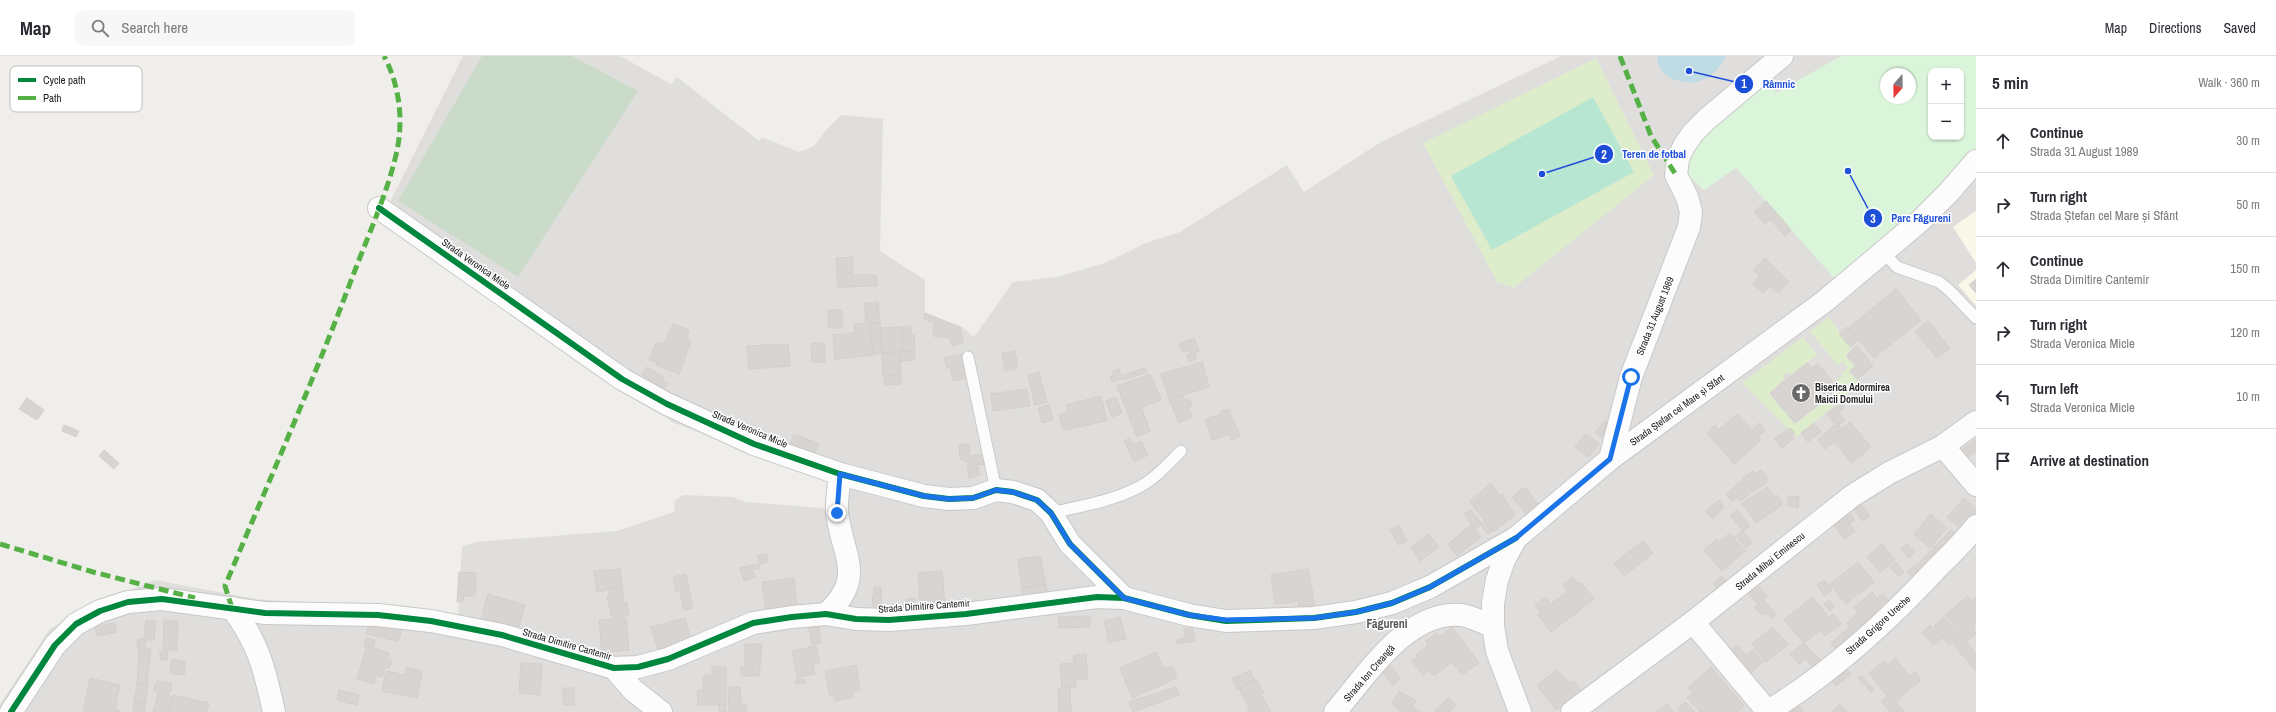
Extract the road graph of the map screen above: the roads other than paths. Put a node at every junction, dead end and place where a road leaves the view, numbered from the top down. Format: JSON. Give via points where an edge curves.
{"nodes":[{"id":1,"x":1782,"y":56,"type":"edge"},
{"id":2,"x":1973,"y":169,"type":"edge"},
{"id":3,"x":379,"y":208,"type":"dead end"},
{"id":4,"x":1884,"y":253,"type":"junction"},
{"id":5,"x":1976,"y":318,"type":"edge"},
{"id":6,"x":968,"y":357,"type":"dead end"},
{"id":7,"x":1976,"y":422,"type":"edge"},
{"id":8,"x":1944,"y":446,"type":"junction"},
{"id":9,"x":1181,"y":451,"type":"dead end"},
{"id":10,"x":1610,"y":459,"type":"junction"},
{"id":11,"x":840,"y":474,"type":"junction"},
{"id":12,"x":1976,"y":485,"type":"edge"},
{"id":13,"x":996,"y":490,"type":"junction"},
{"id":14,"x":1051,"y":513,"type":"junction"},
{"id":15,"x":1976,"y":526,"type":"edge"},
{"id":16,"x":1516,"y":538,"type":"junction"},
{"id":17,"x":1124,"y":598,"type":"junction"},
{"id":18,"x":232,"y":608,"type":"junction"},
{"id":19,"x":826,"y":614,"type":"junction"},
{"id":20,"x":1693,"y":622,"type":"junction"},
{"id":21,"x":1492,"y":626,"type":"junction"},
{"id":22,"x":614,"y":668,"type":"junction"},
{"id":23,"x":11,"y":712,"type":"edge"},
{"id":24,"x":274,"y":712,"type":"edge"},
{"id":25,"x":661,"y":712,"type":"edge"},
{"id":26,"x":1335,"y":712,"type":"edge"},
{"id":27,"x":1520,"y":712,"type":"edge"},
{"id":28,"x":1572,"y":712,"type":"edge"},
{"id":29,"x":1768,"y":712,"type":"edge"}],
"edges":[{"from":1,"to":10,"type":"street","name":"Strada 31 August 1989","via":[[1692,133],[1678,159],[1676,174],[1691,212],[1689,227],[1631,377]]},
{"from":2,"to":4,"type":"street","name":"Strada Ștefan cel Mare și Sfânt"},
{"from":3,"to":11,"type":"street","name":"Strada Veronica Micle","via":[[622,379],[667,404],[754,444]]},
{"from":4,"to":5,"type":"lane","via":[[1897,267],[1938,282]]},
{"from":4,"to":10,"type":"street","name":"Strada Ștefan cel Mare și Sfânt","via":[[1825,301]]},
{"from":6,"to":13,"type":"lane"},
{"from":7,"to":8,"type":"street","name":"Strada Mihai Eminescu"},
{"from":8,"to":12,"type":"street"},
{"from":8,"to":20,"type":"street","name":"Strada Mihai Eminescu","via":[[1888,473],[1852,496]]},
{"from":9,"to":14,"type":"lane","via":[[1158,474],[1137,489],[1106,501]]},
{"from":10,"to":16,"type":"street","name":"Strada Ștefan cel Mare și Sfânt"},
{"from":11,"to":13,"type":"street","name":"Strada Veronica Micle","via":[[891,489],[949,499],[973,498]]},
{"from":11,"to":19,"type":"street","via":[[837,513],[849,564],[849,584],[841,601]]},
{"from":13,"to":14,"type":"street","name":"Strada Veronica Micle","via":[[1013,492],[1037,500]]},
{"from":14,"to":17,"type":"street","name":"Strada Veronica Micle","via":[[1070,544]]},
{"from":15,"to":29,"type":"street","name":"Strada Grigore Ureche","via":[[1893,614],[1806,686]]},
{"from":16,"to":17,"type":"street","name":"Strada Dimitire Cantemir","via":[[1430,587],[1392,603],[1356,612],[1314,618],[1226,620],[1189,615]]},
{"from":16,"to":21,"type":"street","name":"Strada Ștefan cel Mare și Sfânt","via":[[1497,580]]},
{"from":17,"to":19,"type":"street","name":"Strada Dimitire Cantemir","via":[[1097,597],[966,614],[889,620],[856,619]]},
{"from":18,"to":22,"type":"street","name":"Strada Dimitire Cantemir","via":[[265,613],[378,614],[431,621],[502,635]]},
{"from":18,"to":23,"type":"street","name":"Strada Dimitire Cantemir","via":[[162,599],[128,602],[100,611],[76,624],[55,645]]},
{"from":18,"to":24,"type":"street","via":[[248,630],[260,657]]},
{"from":19,"to":22,"type":"street","name":"Strada Dimitire Cantemir","via":[[753,623],[668,659],[638,667]]},
{"from":20,"to":28,"type":"street","name":"Strada Mihai Eminescu"},
{"from":20,"to":29,"type":"street","name":"Strada Grigore Ureche"},
{"from":21,"to":26,"type":"street","name":"Strada Ion Creangă","via":[[1462,615],[1442,615],[1421,623],[1396,641]]},
{"from":21,"to":27,"type":"street","name":"Strada Ștefan cel Mare și Sfânt","via":[[1497,651]]},
{"from":22,"to":25,"type":"street","via":[[633,690]]}]}
